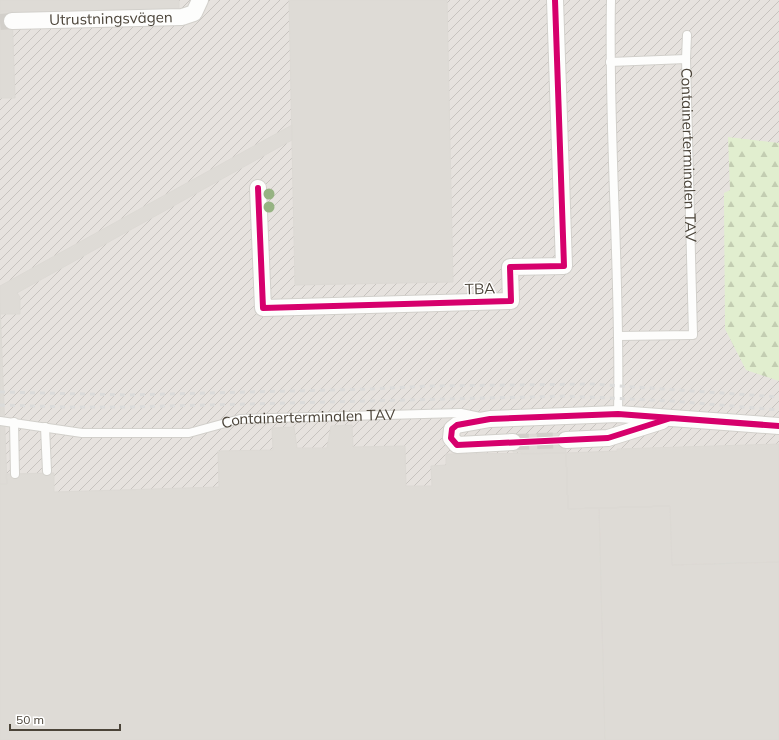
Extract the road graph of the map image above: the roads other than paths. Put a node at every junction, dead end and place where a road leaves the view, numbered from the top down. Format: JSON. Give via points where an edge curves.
{"nodes":[{"id":1,"x":200,"y":0,"type":"edge"},
{"id":2,"x":555,"y":0,"type":"edge"},
{"id":3,"x":611,"y":0,"type":"edge"},
{"id":4,"x":12,"y":22,"type":"tunnel mouth"},
{"id":5,"x":687,"y":35,"type":"dead end"},
{"id":6,"x":686,"y":59,"type":"junction"},
{"id":7,"x":610,"y":62,"type":"junction"},
{"id":8,"x":258,"y":188,"type":"dead end"},
{"id":9,"x":618,"y":336,"type":"junction"},
{"id":10,"x":618,"y":414,"type":"junction"},
{"id":11,"x":671,"y":418,"type":"junction"},
{"id":12,"x":490,"y":419,"type":"junction"},
{"id":13,"x":0,"y":421,"type":"edge"},
{"id":14,"x":14,"y":422,"type":"junction"},
{"id":15,"x":779,"y":426,"type":"edge"},
{"id":16,"x":45,"y":428,"type":"junction"},
{"id":17,"x":566,"y":440,"type":"tunnel mouth"},
{"id":18,"x":513,"y":442,"type":"tunnel mouth"},
{"id":19,"x":47,"y":472,"type":"dead end"},
{"id":20,"x":15,"y":474,"type":"dead end"}],
"edges":[{"from":1,"to":4,"type":"street","name":"Utrustningsvägen","via":[[194,13],[182,17]]},
{"from":2,"to":8,"type":"street","name":"TBA","via":[[564,266],[510,267],[511,301],[263,308]]},
{"from":3,"to":7,"type":"lane"},
{"from":5,"to":6,"type":"lane"},
{"from":6,"to":7,"type":"lane","name":"Containerterminalen TAV"},
{"from":6,"to":9,"type":"lane","name":"Containerterminalen TAV","via":[[693,334]]},
{"from":7,"to":9,"type":"lane"},
{"from":9,"to":10,"type":"lane"},
{"from":10,"to":11,"type":"street","name":"Containerterminalen TAV"},
{"from":10,"to":12,"type":"street","name":"Containerterminalen TAV"},
{"from":11,"to":15,"type":"street","name":"Containerterminalen TAV"},
{"from":11,"to":17,"type":"street","via":[[608,438]]},
{"from":12,"to":16,"type":"lane","name":"Containerterminalen TAV","via":[[461,413],[240,419],[189,433],[82,433]]},
{"from":12,"to":18,"type":"street","via":[[457,425],[452,429],[451,438],[457,445]]},
{"from":13,"to":14,"type":"lane","name":"Containerterminalen TAV"},
{"from":14,"to":16,"type":"lane","name":"Containerterminalen TAV"},
{"from":14,"to":20,"type":"lane"},
{"from":16,"to":19,"type":"lane"}]}
